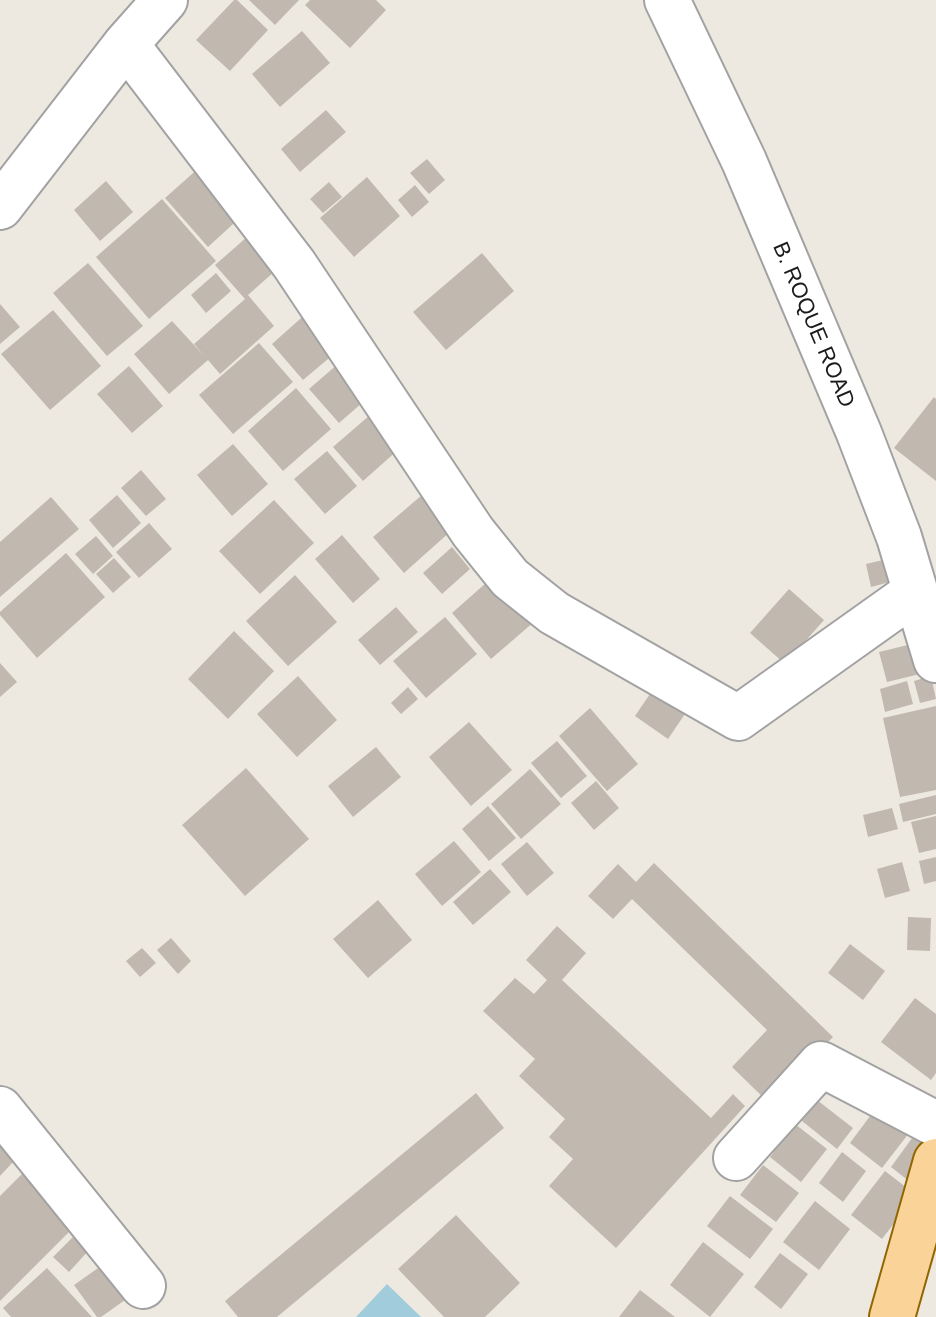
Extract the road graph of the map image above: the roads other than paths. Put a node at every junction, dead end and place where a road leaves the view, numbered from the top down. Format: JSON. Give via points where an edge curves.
{"nodes":[{"id":1,"x":165,"y":0,"type":"edge"},
{"id":2,"x":667,"y":0,"type":"edge"},
{"id":3,"x":126,"y":44,"type":"junction"},
{"id":4,"x":0,"y":207,"type":"edge"},
{"id":5,"x":915,"y":592,"type":"junction"},
{"id":6,"x":936,"y":660,"type":"edge"},
{"id":7,"x":0,"y":1109,"type":"edge"},
{"id":8,"x":936,"y":1124,"type":"edge"},
{"id":9,"x":736,"y":1158,"type":"dead end"},
{"id":10,"x":936,"y":1161,"type":"edge"},
{"id":11,"x":143,"y":1286,"type":"dead end"},
{"id":12,"x":892,"y":1317,"type":"edge"}],
"edges":[{"from":1,"to":3,"type":"street"},
{"from":2,"to":5,"type":"street","name":"B. ROQUE ROAD","via":[[744,161],[859,433]]},
{"from":3,"to":4,"type":"street"},
{"from":3,"to":5,"type":"street","via":[[294,264],[473,532],[510,578],[554,613],[738,718]]},
{"from":5,"to":6,"type":"street","name":"B. ROQUE ROAD"},
{"from":7,"to":11,"type":"street"},
{"from":8,"to":9,"type":"street","via":[[821,1064]]},
{"from":10,"to":12,"type":"main road"}]}
